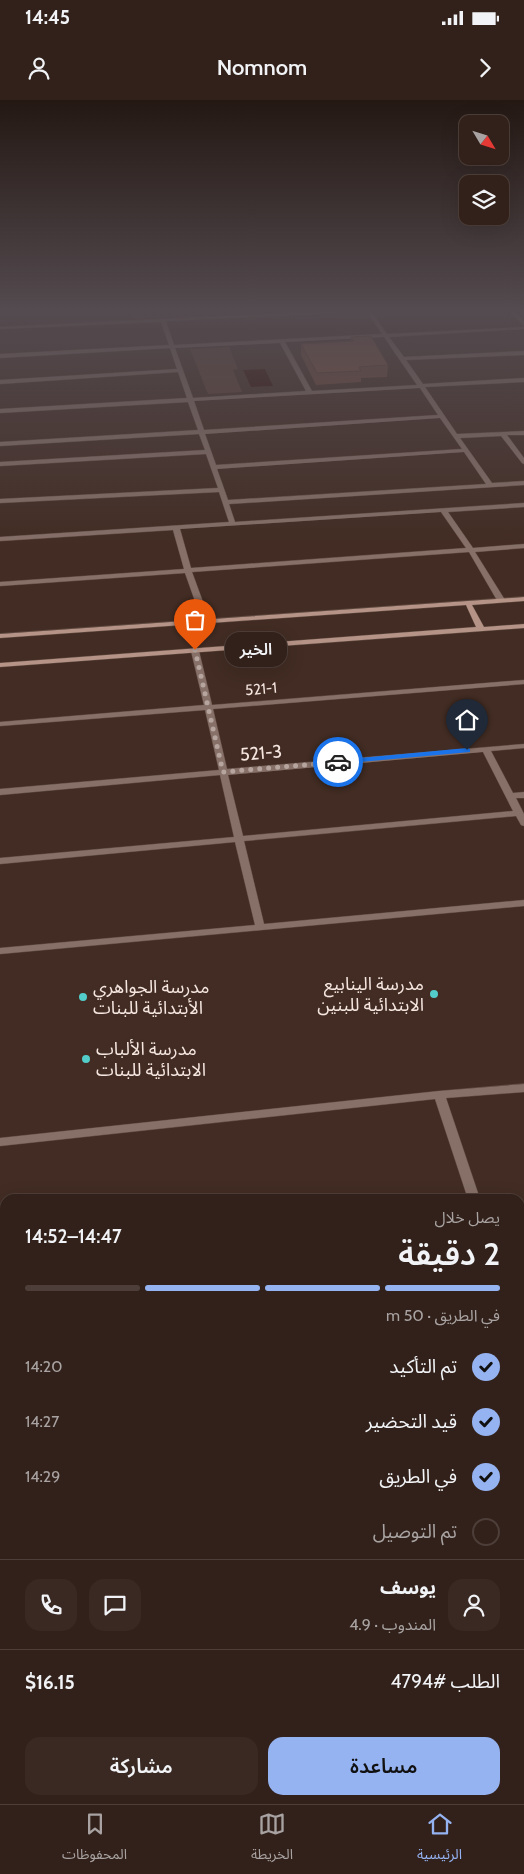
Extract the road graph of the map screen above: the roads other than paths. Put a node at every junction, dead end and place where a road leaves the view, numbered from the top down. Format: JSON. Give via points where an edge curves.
{"nodes":[{"id":1,"x":187,"y":390,"type":"edge"},
{"id":2,"x":308,"y":390,"type":"edge"},
{"id":3,"x":366,"y":390,"type":"edge"},
{"id":4,"x":424,"y":390,"type":"edge"},
{"id":5,"x":310,"y":393,"type":"junction"},
{"id":6,"x":190,"y":400,"type":"junction"},
{"id":7,"x":0,"y":411,"type":"edge"},
{"id":8,"x":442,"y":416,"type":"junction"},
{"id":9,"x":202,"y":432,"type":"junction"},
{"id":10,"x":524,"y":433,"type":"edge"},
{"id":11,"x":503,"y":434,"type":"junction"},
{"id":12,"x":456,"y":436,"type":"junction"},
{"id":13,"x":0,"y":444,"type":"edge"},
{"id":14,"x":466,"y":450,"type":"junction"},
{"id":15,"x":209,"y":452,"type":"junction"},
{"id":16,"x":524,"y":462,"type":"edge"},
{"id":17,"x":0,"y":464,"type":"edge"},
{"id":18,"x":214,"y":467,"type":"junction"},
{"id":19,"x":524,"y":483,"type":"edge"},
{"id":20,"x":490,"y":485,"type":"junction"},
{"id":21,"x":220,"y":490,"type":"junction"},
{"id":22,"x":0,"y":501,"type":"edge"},
{"id":23,"x":226,"y":502,"type":"junction"},
{"id":24,"x":524,"y":505,"type":"edge"},
{"id":25,"x":443,"y":510,"type":"junction"},
{"id":26,"x":233,"y":524,"type":"junction"},
{"id":27,"x":176,"y":528,"type":"junction"},
{"id":28,"x":0,"y":539,"type":"edge"},
{"id":29,"x":524,"y":546,"type":"edge"},
{"id":30,"x":471,"y":550,"type":"junction"},
{"id":31,"x":188,"y":570,"type":"junction"},
{"id":32,"x":0,"y":584,"type":"edge"},
{"id":33,"x":524,"y":599,"type":"edge"},
{"id":34,"x":501,"y":600,"type":"junction"},
{"id":35,"x":468,"y":603,"type":"junction"},
{"id":36,"x":206,"y":621,"type":"junction"},
{"id":37,"x":524,"y":626,"type":"edge"},
{"id":38,"x":481,"y":629,"type":"junction"},
{"id":39,"x":0,"y":636,"type":"edge"},
{"id":40,"x":195,"y":650,"type":"junction"},
{"id":41,"x":0,"y":665,"type":"edge"},
{"id":42,"x":524,"y":682,"type":"edge"},
{"id":43,"x":209,"y":708,"type":"junction"},
{"id":44,"x":0,"y":724,"type":"edge"},
{"id":45,"x":524,"y":746,"type":"edge"},
{"id":46,"x":486,"y":749,"type":"junction"},
{"id":47,"x":223,"y":772,"type":"junction"},
{"id":48,"x":0,"y":792,"type":"edge"},
{"id":49,"x":524,"y":795,"type":"edge"},
{"id":50,"x":510,"y":796,"type":"junction"},
{"id":51,"x":519,"y":813,"type":"junction"},
{"id":52,"x":524,"y":823,"type":"edge"},
{"id":53,"x":239,"y":839,"type":"junction"},
{"id":54,"x":0,"y":861,"type":"edge"},
{"id":55,"x":524,"y":902,"type":"edge"},
{"id":56,"x":260,"y":927,"type":"junction"},
{"id":57,"x":0,"y":951,"type":"edge"},
{"id":58,"x":524,"y":1088,"type":"edge"},
{"id":59,"x":439,"y":1095,"type":"junction"},
{"id":60,"x":0,"y":1142,"type":"edge"},
{"id":61,"x":472,"y":1194,"type":"edge"}],
"edges":[{"from":1,"to":6,"type":"street"},
{"from":2,"to":5,"type":"street"},
{"from":3,"to":5,"type":"street"},
{"from":4,"to":8,"type":"street"},
{"from":5,"to":6,"type":"street"},
{"from":6,"to":7,"type":"street"},
{"from":6,"to":9,"type":"street"},
{"from":8,"to":9,"type":"street"},
{"from":8,"to":12,"type":"street"},
{"from":9,"to":13,"type":"street"},
{"from":9,"to":15,"type":"street"},
{"from":10,"to":11,"type":"street"},
{"from":11,"to":12,"type":"street"},
{"from":11,"to":16,"type":"street"},
{"from":12,"to":14,"type":"street"},
{"from":14,"to":18,"type":"street"},
{"from":14,"to":20,"type":"street"},
{"from":15,"to":17,"type":"street"},
{"from":15,"to":18,"type":"street"},
{"from":18,"to":21,"type":"street"},
{"from":19,"to":20,"type":"street"},
{"from":20,"to":23,"type":"street"},
{"from":21,"to":22,"type":"street"},
{"from":21,"to":23,"type":"street"},
{"from":23,"to":26,"type":"street"},
{"from":24,"to":25,"type":"street"},
{"from":25,"to":26,"type":"street"},
{"from":25,"to":30,"type":"street"},
{"from":26,"to":27,"type":"street"},
{"from":27,"to":28,"type":"street"},
{"from":27,"to":31,"type":"street"},
{"from":29,"to":30,"type":"street"},
{"from":30,"to":31,"type":"street"},
{"from":30,"to":34,"type":"street"},
{"from":31,"to":32,"type":"street"},
{"from":31,"to":36,"type":"street"},
{"from":33,"to":34,"type":"street"},
{"from":34,"to":35,"type":"street"},
{"from":35,"to":36,"type":"street"},
{"from":35,"to":38,"type":"street"},
{"from":36,"to":39,"type":"street"},
{"from":37,"to":38,"type":"street"},
{"from":38,"to":40,"type":"street"},
{"from":40,"to":41,"type":"street"},
{"from":40,"to":43,"type":"street"},
{"from":42,"to":43,"type":"street","name":"521-1"},
{"from":43,"to":44,"type":"street","name":"521-1"},
{"from":43,"to":47,"type":"street"},
{"from":45,"to":46,"type":"street","name":"521-3"},
{"from":46,"to":47,"type":"street","name":"521-3"},
{"from":46,"to":50,"type":"street"},
{"from":47,"to":48,"type":"street","name":"521-3"},
{"from":47,"to":53,"type":"street"},
{"from":49,"to":50,"type":"street"},
{"from":50,"to":51,"type":"street"},
{"from":51,"to":52,"type":"street"},
{"from":51,"to":53,"type":"street"},
{"from":53,"to":54,"type":"street"},
{"from":53,"to":56,"type":"street"},
{"from":55,"to":56,"type":"street"},
{"from":56,"to":57,"type":"street"},
{"from":58,"to":59,"type":"street"},
{"from":59,"to":60,"type":"street"},
{"from":59,"to":61,"type":"street"}]}
